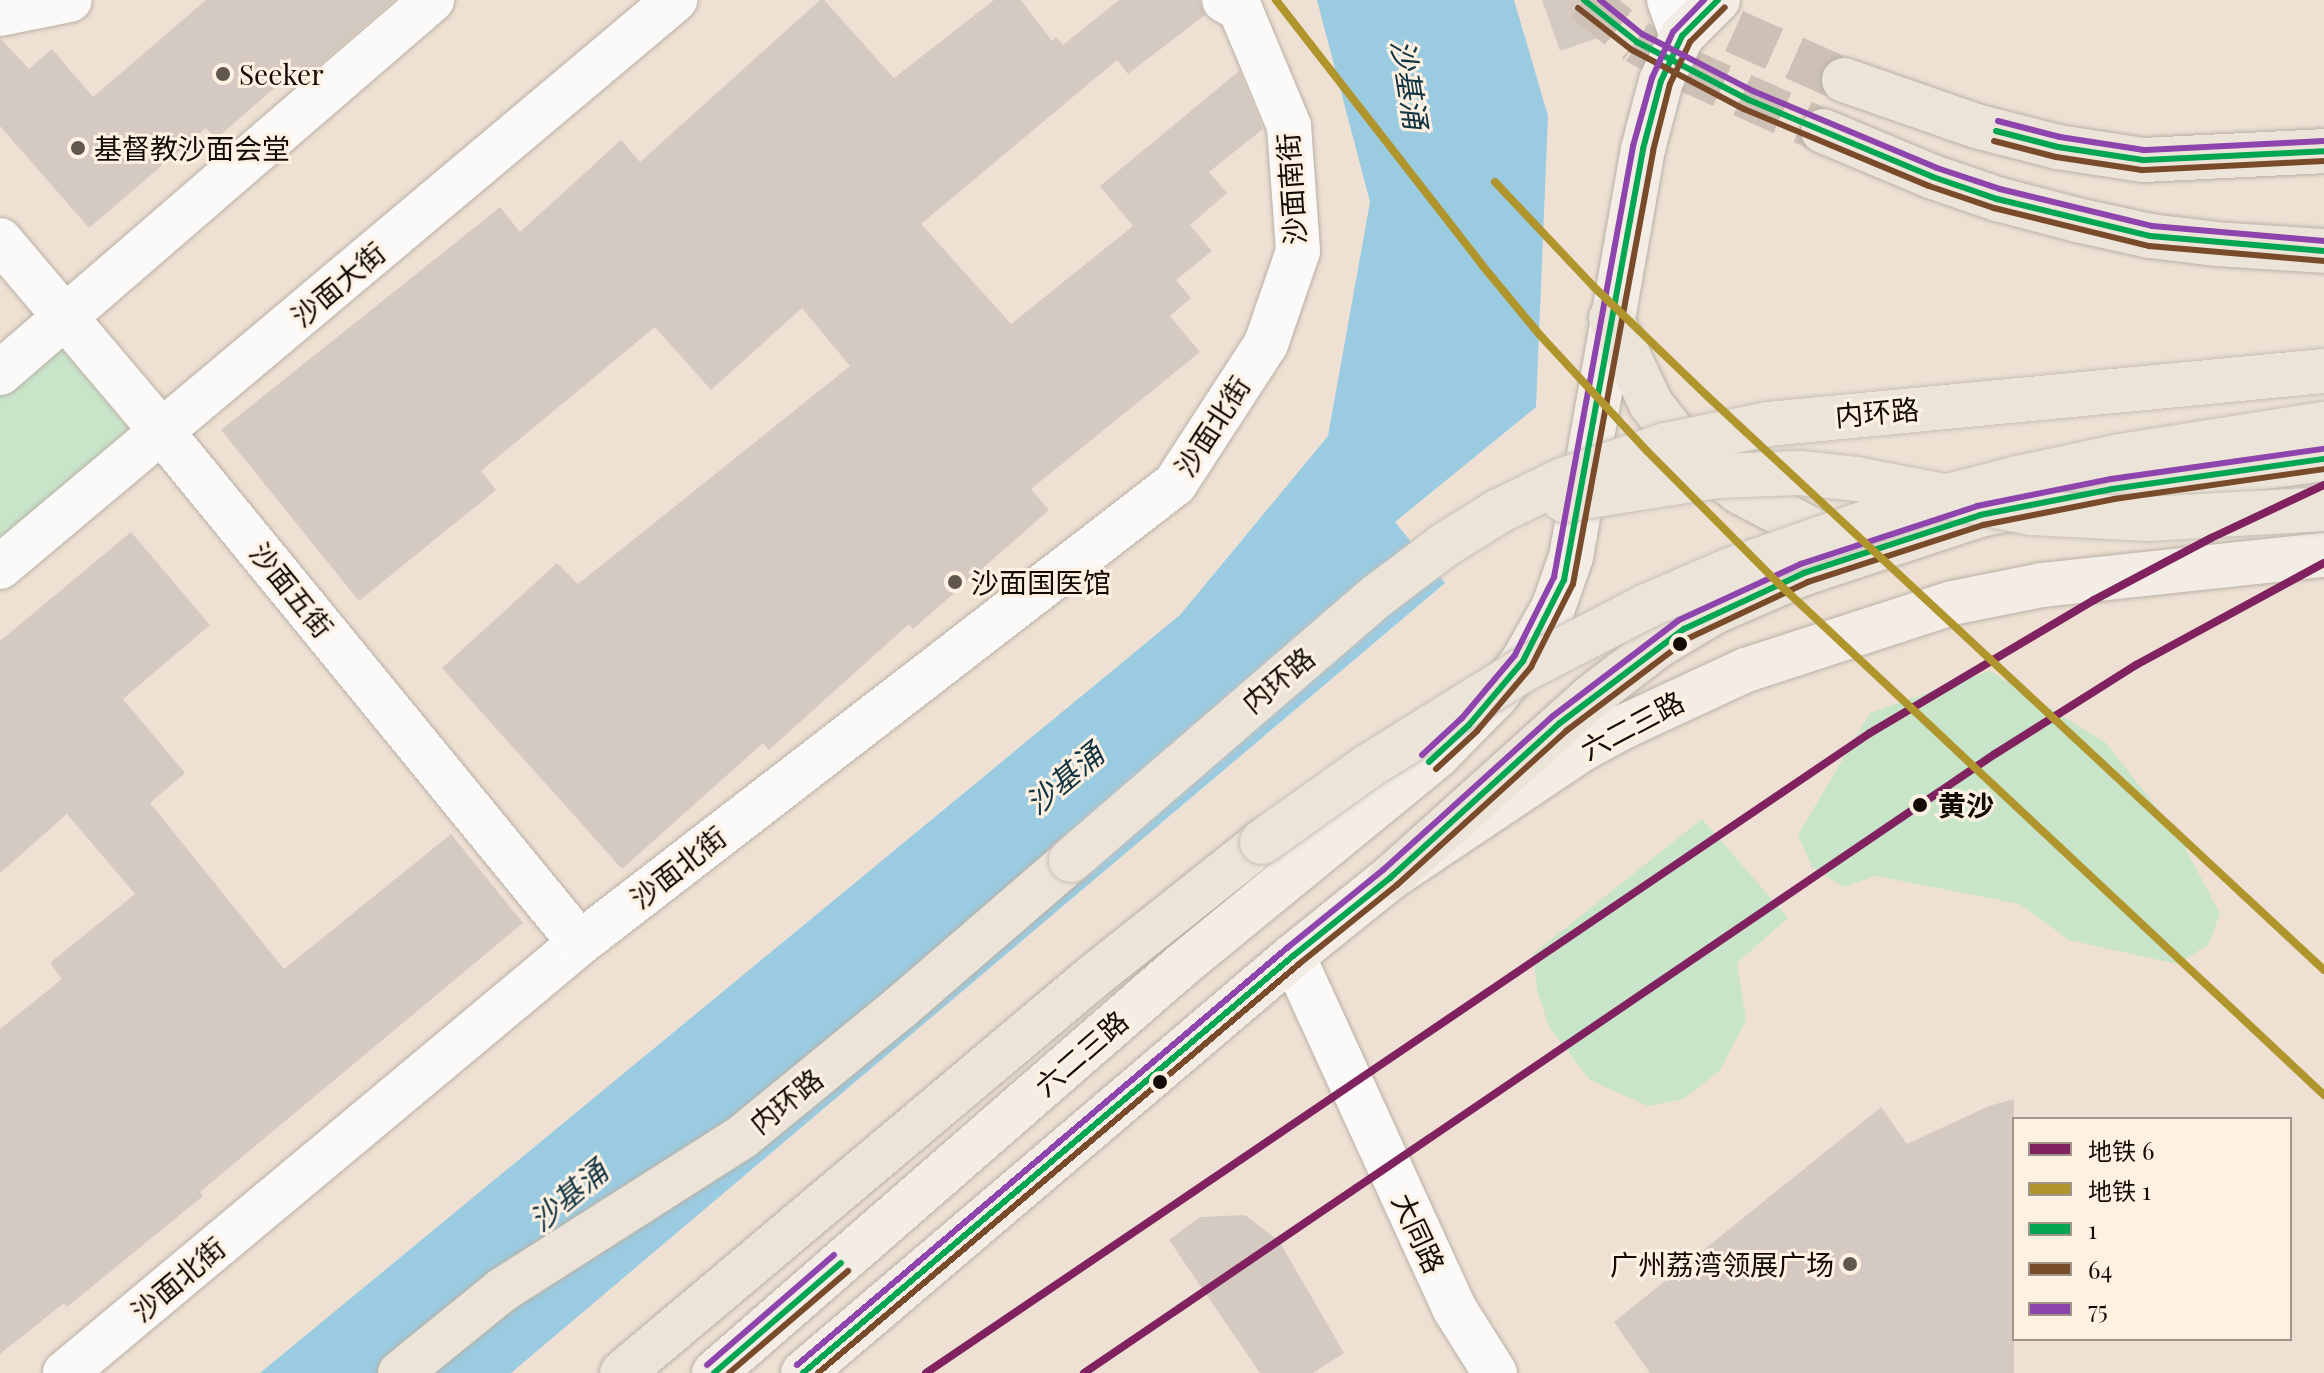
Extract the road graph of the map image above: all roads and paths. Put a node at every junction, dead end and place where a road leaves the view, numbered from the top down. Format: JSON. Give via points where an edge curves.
{"nodes":[{"id":1,"x":70,"y":0,"type":"edge"},
{"id":2,"x":432,"y":0,"type":"edge"},
{"id":3,"x":675,"y":0,"type":"edge"},
{"id":4,"x":1224,"y":0,"type":"edge"},
{"id":5,"x":1718,"y":0,"type":"edge"},
{"id":6,"x":0,"y":14,"type":"edge"},
{"id":7,"x":1676,"y":18,"type":"edge"},
{"id":8,"x":1844,"y":80,"type":"tunnel mouth"},
{"id":9,"x":1823,"y":131,"type":"tunnel mouth"},
{"id":10,"x":2324,"y":151,"type":"edge"},
{"id":11,"x":2143,"y":160,"type":"junction"},
{"id":12,"x":2324,"y":179,"type":"edge"},
{"id":13,"x":0,"y":240,"type":"edge"},
{"id":14,"x":2324,"y":251,"type":"edge"},
{"id":15,"x":65,"y":317,"type":"junction"},
{"id":16,"x":1611,"y":318,"type":"junction"},
{"id":17,"x":1266,"y":344,"type":"joint"},
{"id":18,"x":2324,"y":371,"type":"edge"},
{"id":19,"x":0,"y":373,"type":"edge"},
{"id":20,"x":2324,"y":424,"type":"edge"},
{"id":21,"x":162,"y":432,"type":"junction"},
{"id":22,"x":2324,"y":459,"type":"edge"},
{"id":23,"x":2324,"y":509,"type":"edge"},
{"id":24,"x":1499,"y":511,"type":"junction"},
{"id":25,"x":1858,"y":554,"type":"junction"},
{"id":26,"x":2324,"y":555,"type":"edge"},
{"id":27,"x":0,"y":567,"type":"edge"},
{"id":28,"x":1390,"y":878,"type":"junction"},
{"id":29,"x":580,"y":943,"type":"junction"},
{"id":30,"x":1293,"y":956,"type":"junction"},
{"id":31,"x":65,"y":1373,"type":"edge"},
{"id":32,"x":400,"y":1373,"type":"edge"},
{"id":33,"x":622,"y":1373,"type":"edge"},
{"id":34,"x":714,"y":1373,"type":"edge"},
{"id":35,"x":803,"y":1373,"type":"edge"},
{"id":36,"x":1495,"y":1373,"type":"edge"}],
"edges":[{"from":1,"to":6,"type":"street"},
{"from":2,"to":15,"type":"street"},
{"from":3,"to":21,"type":"street","name":"沙面大街"},
{"from":4,"to":17,"type":"street","name":"沙面南街","via":[[1240,9],[1289,126],[1298,251]]},
{"from":5,"to":7,"type":"main road","name":"六二三路"},
{"from":7,"to":16,"type":"main road","name":"六二三路","via":[[1643,149]]},
{"from":8,"to":11,"type":"highway","via":[[1976,126],[2058,147]]},
{"from":9,"to":14,"type":"highway","via":[[1933,177],[2077,220],[2177,239]]},
{"from":10,"to":11,"type":"highway"},
{"from":11,"to":12,"type":"highway","via":[[2264,177]]},
{"from":13,"to":15,"type":"street","name":"沙面五街"},
{"from":15,"to":19,"type":"street"},
{"from":15,"to":21,"type":"street","name":"沙面五街"},
{"from":16,"to":25,"type":"highway","via":[[1651,404],[1688,451],[1740,492]]},
{"from":16,"to":34,"type":"main road","name":"六二三路","via":[[1571,557],[1553,608],[1523,661],[1469,725],[1170,975]]},
{"from":17,"to":29,"type":"street","name":"沙面北街","via":[[1175,484]]},
{"from":18,"to":24,"type":"highway","name":"内环路","bridge":true,"via":[[1768,424],[1625,456]]},
{"from":20,"to":33,"type":"highway","bridge":true,"via":[[2121,456],[1925,502],[1730,570],[1521,671],[1367,767],[1262,842],[1095,975]]},
{"from":21,"to":27,"type":"street","name":"沙面大街"},
{"from":21,"to":29,"type":"street","name":"沙面五街"},
{"from":22,"to":25,"type":"highway","via":[[2055,498],[1980,515]]},
{"from":23,"to":24,"type":"highway","bridge":true,"via":[[2147,519],[2033,513],[1800,473],[1717,476]]},
{"from":24,"to":32,"type":"highway","name":"内环路","bridge":true,"via":[[1377,596],[902,1006],[742,1137],[502,1290]]},
{"from":25,"to":28,"type":"highway","via":[[1714,612],[1656,647],[1538,742]]},
{"from":26,"to":28,"type":"main road","name":"六二三路","via":[[1997,592],[1798,650],[1677,700],[1592,744]]},
{"from":28,"to":30,"type":"main road","name":"六二三路"},
{"from":29,"to":31,"type":"street","name":"沙面北街"},
{"from":30,"to":35,"type":"main road","name":"六二三路"},
{"from":30,"to":36,"type":"street","name":"大同路","via":[[1454,1308]]}]}
